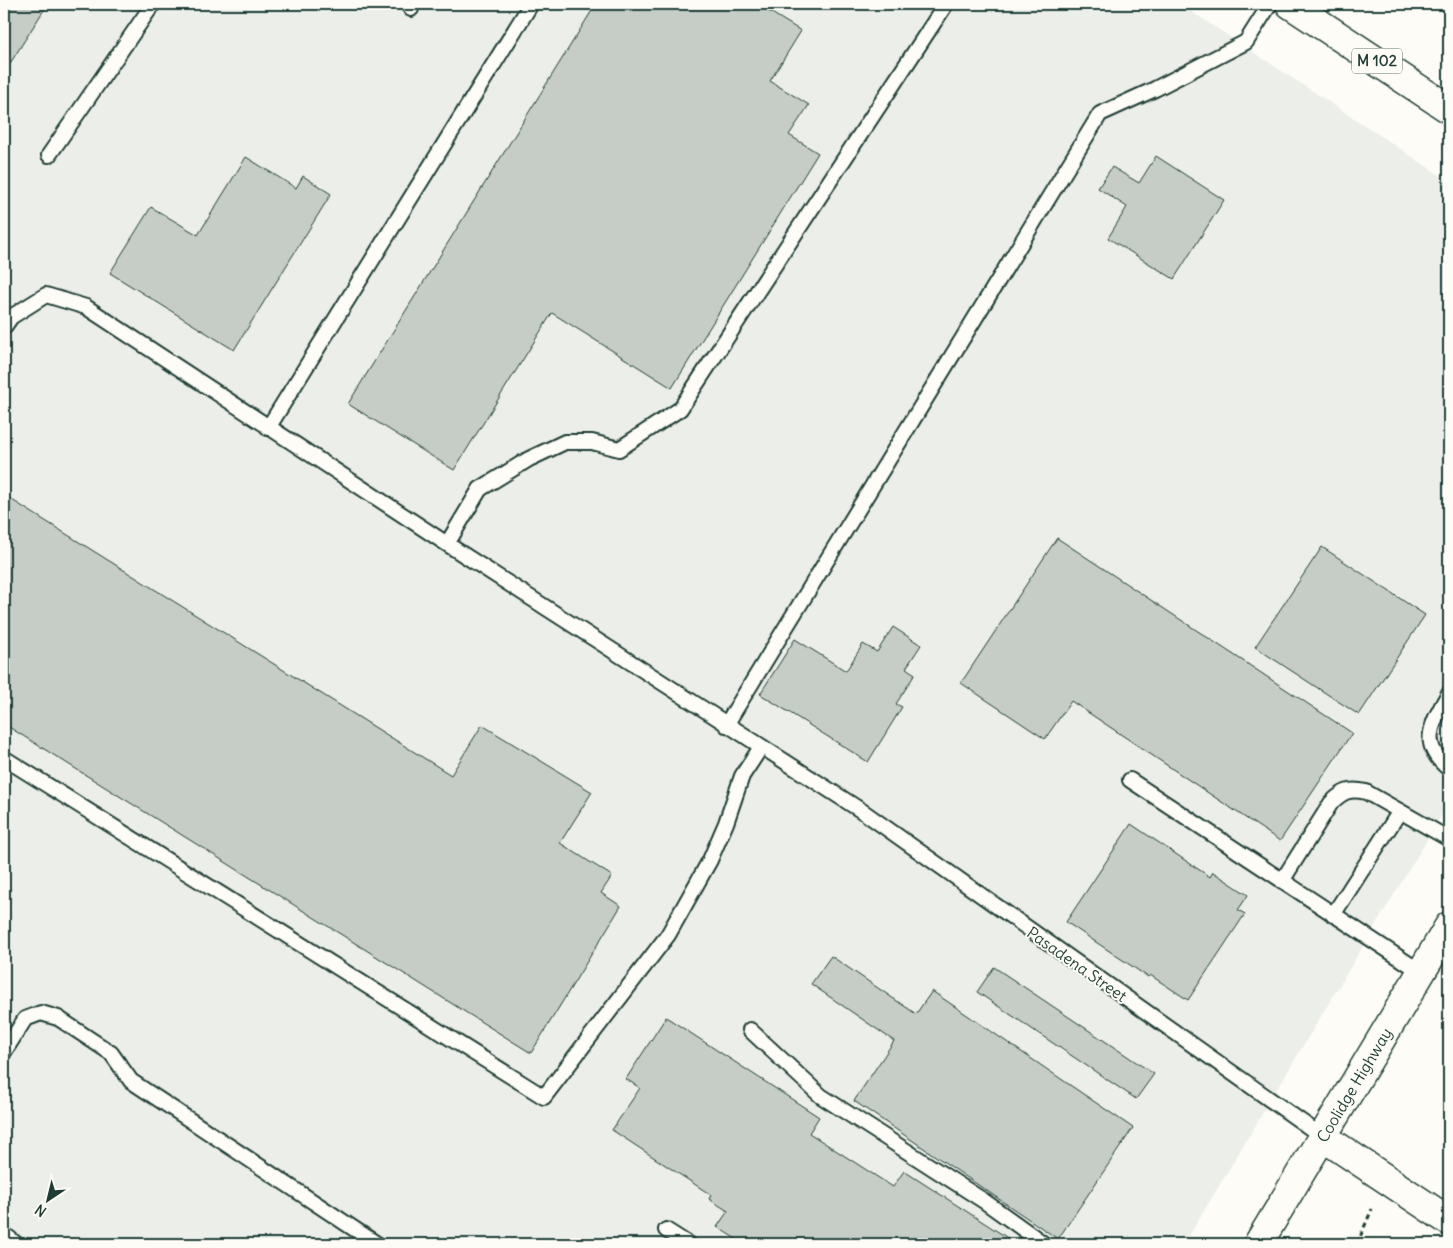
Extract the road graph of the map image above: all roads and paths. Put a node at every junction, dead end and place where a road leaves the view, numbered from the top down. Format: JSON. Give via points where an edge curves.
{"nodes":[{"id":1,"x":153,"y":4,"type":"edge"},
{"id":2,"x":531,"y":4,"type":"edge"},
{"id":3,"x":946,"y":4,"type":"edge"},
{"id":4,"x":1270,"y":4,"type":"edge"},
{"id":5,"x":1290,"y":4,"type":"edge"},
{"id":6,"x":1449,"y":109,"type":"edge"},
{"id":7,"x":49,"y":155,"type":"dead end"},
{"id":8,"x":4,"y":327,"type":"edge"},
{"id":9,"x":268,"y":428,"type":"junction"},
{"id":10,"x":448,"y":544,"type":"junction"},
{"id":11,"x":1449,"y":693,"type":"edge"},
{"id":12,"x":726,"y":725,"type":"junction"},
{"id":13,"x":761,"y":747,"type":"junction"},
{"id":14,"x":4,"y":758,"type":"edge"},
{"id":15,"x":1449,"y":769,"type":"edge"},
{"id":16,"x":1130,"y":780,"type":"dead end"},
{"id":17,"x":1400,"y":811,"type":"junction"},
{"id":18,"x":1449,"y":839,"type":"edge"},
{"id":19,"x":1282,"y":881,"type":"junction"},
{"id":20,"x":1333,"y":915,"type":"junction"},
{"id":21,"x":1449,"y":926,"type":"edge"},
{"id":22,"x":1421,"y":972,"type":"junction"},
{"id":23,"x":750,"y":1030,"type":"dead end"},
{"id":24,"x":4,"y":1052,"type":"edge"},
{"id":25,"x":1323,"y":1137,"type":"junction"},
{"id":26,"x":1372,"y":1209,"type":"dead end"},
{"id":27,"x":1449,"y":1221,"type":"edge"},
{"id":28,"x":666,"y":1230,"type":"dead end"},
{"id":29,"x":4,"y":1234,"type":"edge"},
{"id":30,"x":16,"y":1244,"type":"edge"},
{"id":31,"x":377,"y":1244,"type":"edge"},
{"id":32,"x":688,"y":1244,"type":"edge"},
{"id":33,"x":1044,"y":1244,"type":"edge"},
{"id":34,"x":1258,"y":1244,"type":"edge"},
{"id":35,"x":1357,"y":1244,"type":"edge"}],
"edges":[{"from":1,"to":7,"type":"lane"},
{"from":2,"to":9,"type":"lane"},
{"from":3,"to":10,"type":"lane","via":[[680,410],[619,449],[592,442],[565,442],[530,459],[480,489]]},
{"from":4,"to":12,"type":"lane","via":[[1246,42],[1100,114]]},
{"from":5,"to":6,"type":"main road","number":"M 102"},
{"from":8,"to":9,"type":"lane","name":"Pasadena Street","via":[[11,317],[46,295],[86,306]]},
{"from":9,"to":10,"type":"lane","name":"Pasadena Street"},
{"from":10,"to":12,"type":"lane","name":"Pasadena Street"},
{"from":11,"to":15,"type":"lane","via":[[1431,729],[1430,745],[1436,758]]},
{"from":12,"to":13,"type":"lane","name":"Pasadena Street"},
{"from":13,"to":14,"type":"lane","via":[[742,776],[710,860],[668,935],[544,1097]]},
{"from":13,"to":25,"type":"lane","name":"Pasadena Street","via":[[865,812]]},
{"from":16,"to":19,"type":"lane"},
{"from":17,"to":18,"type":"lane"},
{"from":17,"to":19,"type":"lane","via":[[1352,788],[1340,794]]},
{"from":17,"to":20,"type":"lane"},
{"from":19,"to":20,"type":"lane"},
{"from":20,"to":22,"type":"lane"},
{"from":21,"to":22,"type":"main road","name":"Coolidge Highway"},
{"from":22,"to":25,"type":"main road","name":"Coolidge Highway"},
{"from":23,"to":33,"type":"lane","via":[[821,1096],[984,1201]]},
{"from":24,"to":31,"type":"lane","via":[[25,1019],[41,1013],[58,1018],[111,1053],[131,1081]]},
{"from":25,"to":27,"type":"main road","name":"Pasadena Street"},
{"from":25,"to":34,"type":"main road","name":"Coolidge Highway"},
{"from":26,"to":35,"type":"path"},
{"from":28,"to":32,"type":"lane"},
{"from":29,"to":30,"type":"lane"}]}
